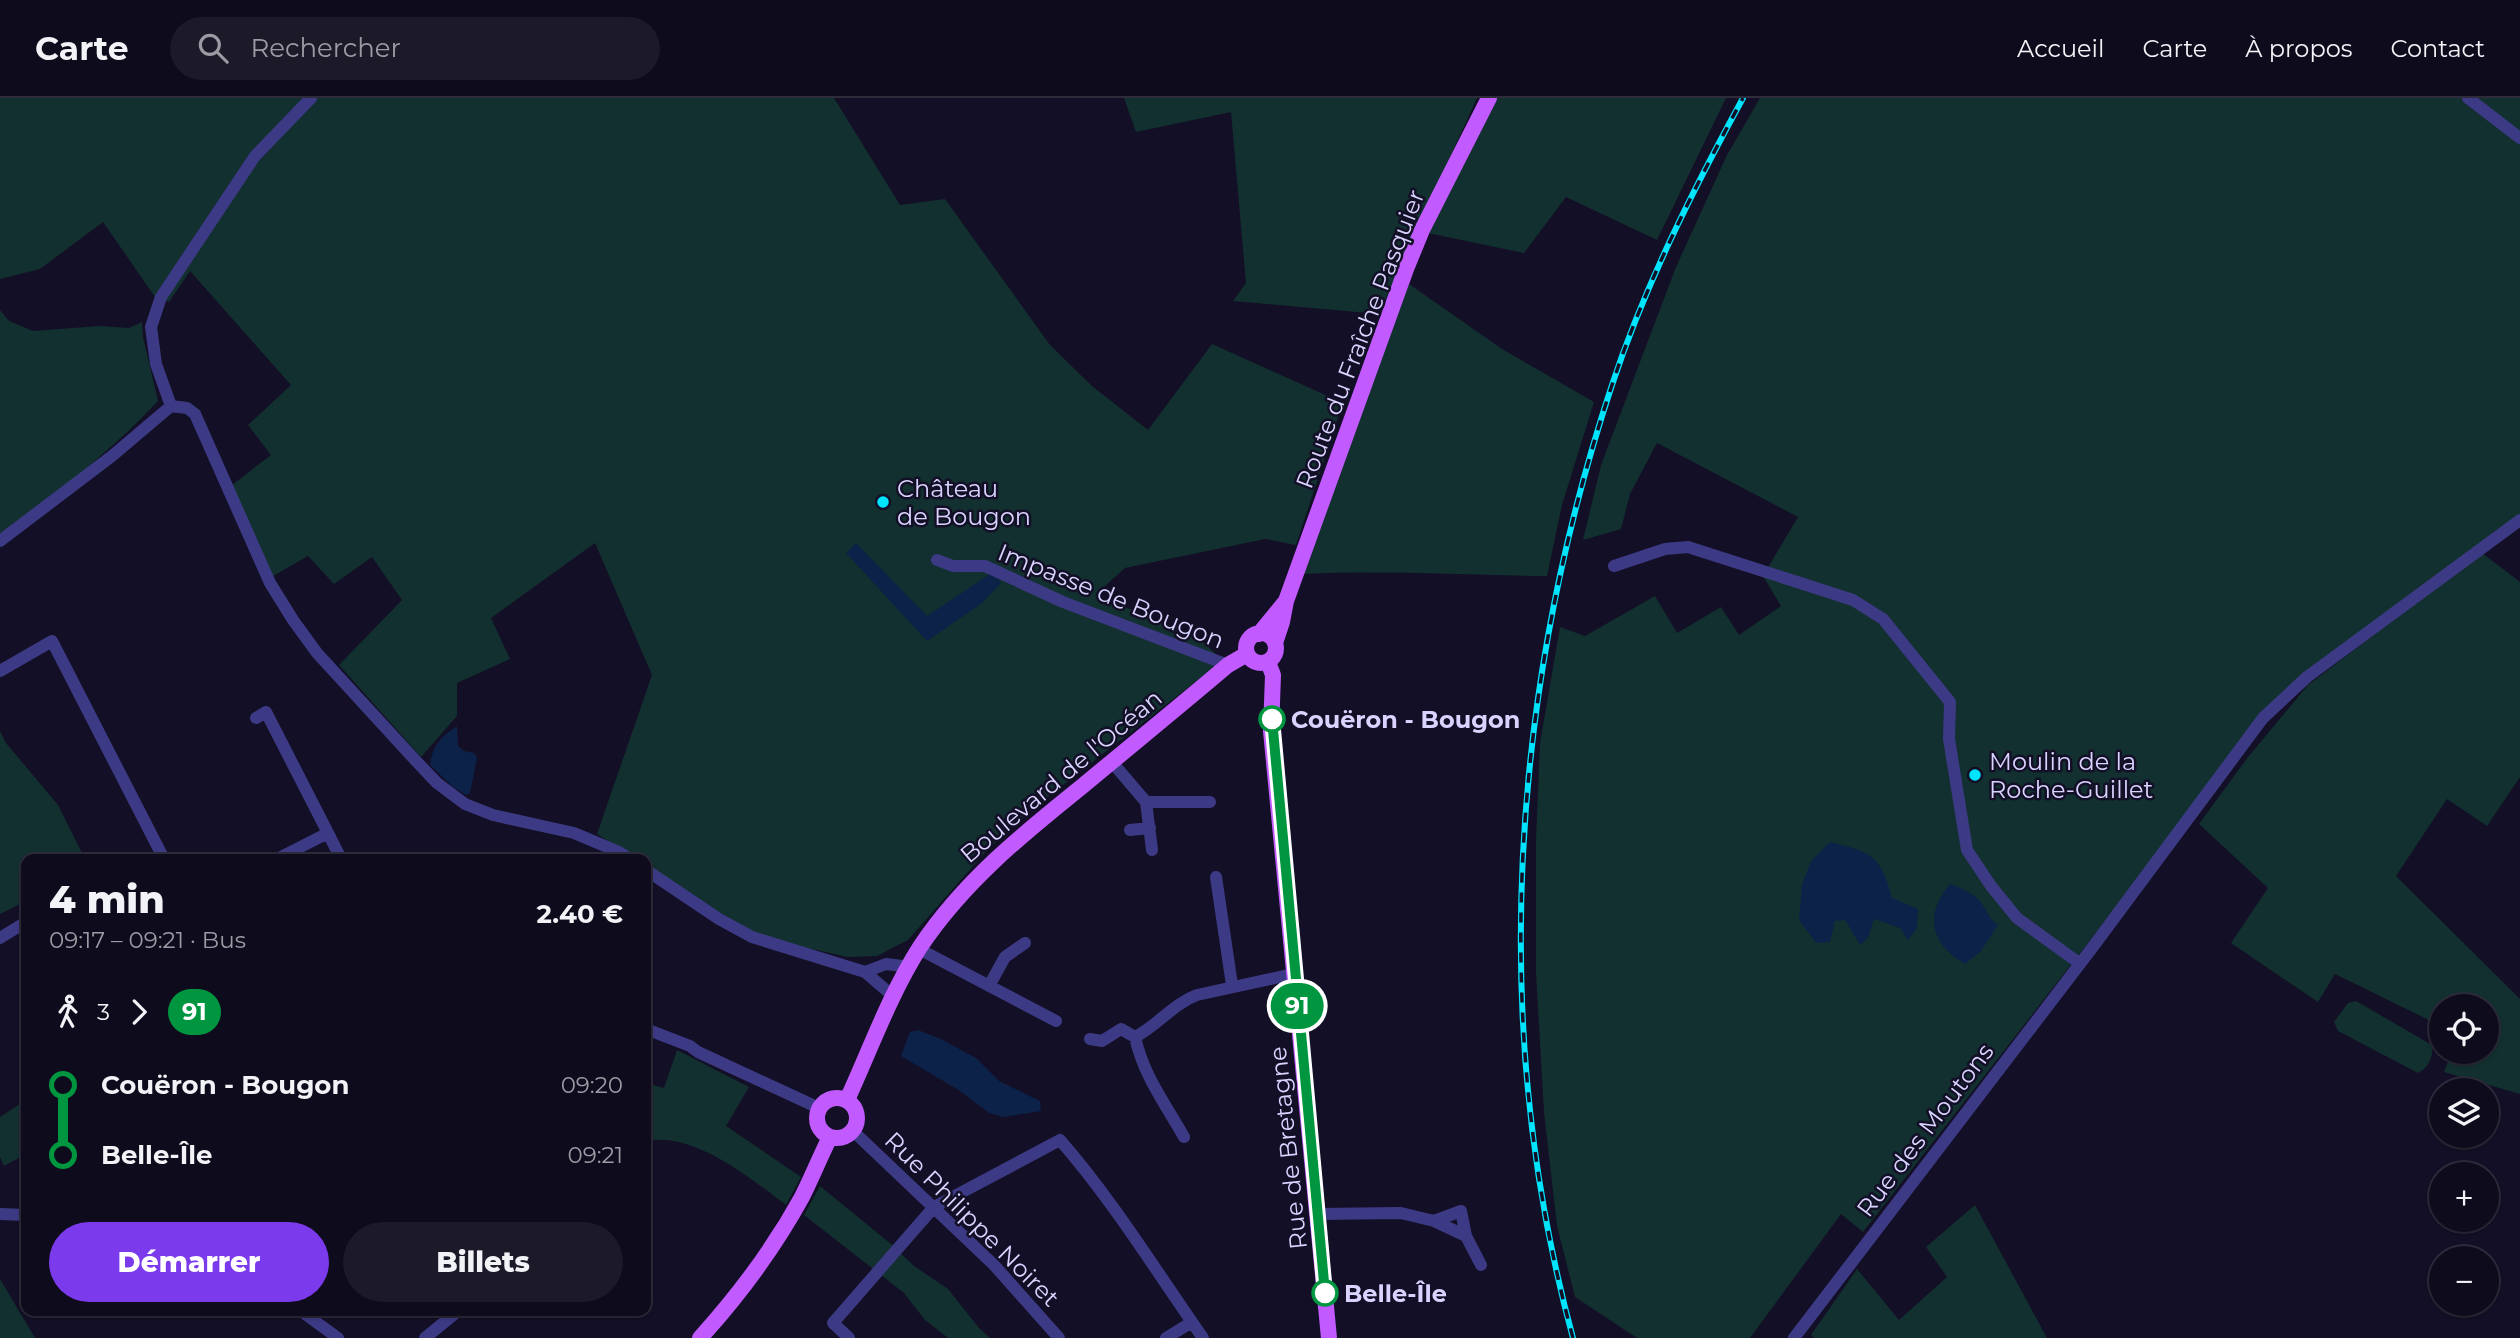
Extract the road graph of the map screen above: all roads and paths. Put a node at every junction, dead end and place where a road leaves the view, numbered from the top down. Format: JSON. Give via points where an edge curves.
{"nodes":[{"id":1,"x":311,"y":98,"type":"edge"},
{"id":2,"x":1489,"y":98,"type":"edge"},
{"id":3,"x":2468,"y":98,"type":"edge"},
{"id":4,"x":2520,"y":138,"type":"edge"},
{"id":5,"x":172,"y":406,"type":"junction"},
{"id":6,"x":2520,"y":520,"type":"edge"},
{"id":7,"x":0,"y":541,"type":"edge"},
{"id":8,"x":937,"y":560,"type":"dead end"},
{"id":9,"x":1614,"y":566,"type":"dead end"},
{"id":10,"x":1286,"y":601,"type":"junction"},
{"id":11,"x":1259,"y":634,"type":"junction"},
{"id":12,"x":1275,"y":643,"type":"junction"},
{"id":13,"x":1247,"y":654,"type":"junction"},
{"id":14,"x":1268,"y":662,"type":"junction"},
{"id":15,"x":1228,"y":665,"type":"junction"},
{"id":16,"x":0,"y":671,"type":"edge"},
{"id":17,"x":256,"y":718,"type":"dead end"},
{"id":18,"x":1112,"y":762,"type":"junction"},
{"id":19,"x":1146,"y":802,"type":"junction"},
{"id":20,"x":1210,"y":802,"type":"dead end"},
{"id":21,"x":1150,"y":828,"type":"junction"},
{"id":22,"x":1130,"y":830,"type":"dead end"},
{"id":23,"x":328,"y":833,"type":"junction"},
{"id":24,"x":1152,"y":850,"type":"dead end"},
{"id":25,"x":161,"y":854,"type":"edge"},
{"id":26,"x":287,"y":854,"type":"edge"},
{"id":27,"x":338,"y":854,"type":"edge"},
{"id":28,"x":623,"y":854,"type":"edge"},
{"id":29,"x":651,"y":873,"type":"edge"},
{"id":30,"x":1216,"y":877,"type":"dead end"},
{"id":31,"x":21,"y":927,"type":"edge"},
{"id":32,"x":0,"y":938,"type":"edge"},
{"id":33,"x":1025,"y":943,"type":"dead end"},
{"id":34,"x":919,"y":949,"type":"junction"},
{"id":35,"x":2079,"y":963,"type":"junction"},
{"id":36,"x":910,"y":967,"type":"junction"},
{"id":37,"x":865,"y":972,"type":"junction"},
{"id":38,"x":1293,"y":974,"type":"junction"},
{"id":39,"x":1232,"y":985,"type":"junction"},
{"id":40,"x":989,"y":986,"type":"junction"},
{"id":41,"x":894,"y":997,"type":"junction"},
{"id":42,"x":1056,"y":1021,"type":"dead end"},
{"id":43,"x":651,"y":1031,"type":"edge"},
{"id":44,"x":1135,"y":1037,"type":"junction"},
{"id":45,"x":1090,"y":1039,"type":"dead end"},
{"id":46,"x":847,"y":1100,"type":"junction"},
{"id":47,"x":819,"y":1108,"type":"junction"},
{"id":48,"x":853,"y":1131,"type":"junction"},
{"id":49,"x":830,"y":1137,"type":"junction"},
{"id":50,"x":1184,"y":1137,"type":"dead end"},
{"id":51,"x":934,"y":1207,"type":"junction"},
{"id":52,"x":0,"y":1214,"type":"edge"},
{"id":53,"x":1317,"y":1214,"type":"junction"},
{"id":54,"x":21,"y":1215,"type":"edge"},
{"id":55,"x":1434,"y":1221,"type":"junction"},
{"id":56,"x":1466,"y":1236,"type":"junction"},
{"id":57,"x":1481,"y":1265,"type":"dead end"},
{"id":58,"x":453,"y":1316,"type":"edge"},
{"id":59,"x":321,"y":1317,"type":"edge"},
{"id":60,"x":1192,"y":1322,"type":"junction"},
{"id":61,"x":433,"y":1336,"type":"edge"},
{"id":62,"x":338,"y":1338,"type":"edge"},
{"id":63,"x":700,"y":1338,"type":"edge"},
{"id":64,"x":849,"y":1338,"type":"edge"},
{"id":65,"x":1059,"y":1338,"type":"edge"},
{"id":66,"x":1166,"y":1338,"type":"edge"},
{"id":67,"x":1203,"y":1338,"type":"edge"},
{"id":68,"x":1329,"y":1338,"type":"edge"},
{"id":69,"x":1794,"y":1338,"type":"edge"}],
"edges":[{"from":1,"to":5,"type":"street","via":[[255,156],[161,297],[151,327],[156,364]]},
{"from":2,"to":10,"type":"main road","name":"Route du Fraîche Pasquier","via":[[1422,230]]},
{"from":3,"to":4,"type":"street"},
{"from":5,"to":7,"type":"street"},
{"from":5,"to":28,"type":"street","via":[[195,414],[270,583],[307,642],[437,783],[474,808],[574,832]]},
{"from":6,"to":35,"type":"street","name":"Rue des Moutons","via":[[2307,677],[2263,718]]},
{"from":8,"to":15,"type":"street","name":"Impasse de Bougon","via":[[953,566],[985,566],[1063,602]]},
{"from":9,"to":35,"type":"street","via":[[1665,549],[1688,547],[1853,600],[1883,619],[1950,702],[1949,739],[1967,850],[2017,918]]},
{"from":10,"to":11,"type":"main road","name":"Route du Fraîche Pasquier"},
{"from":10,"to":12,"type":"main road","name":"Route du Fraîche Pasquier"},
{"from":11,"to":12,"type":"main road"},
{"from":11,"to":13,"type":"main road","via":[[1250,639]]},
{"from":12,"to":14,"type":"main road","via":[[1275,654]]},
{"from":13,"to":14,"type":"main road","via":[[1254,661]]},
{"from":13,"to":15,"type":"main road","name":"Boulevard de l'Océan"},
{"from":14,"to":38,"type":"main road","name":"Rue de Bretagne","via":[[1273,675],[1271,731]]},
{"from":15,"to":18,"type":"main road","name":"Boulevard de l'Océan"},
{"from":16,"to":25,"type":"street","via":[[52,641]]},
{"from":17,"to":23,"type":"street","via":[[266,712]]},
{"from":18,"to":19,"type":"street"},
{"from":18,"to":34,"type":"main road","name":"Boulevard de l'Océan","via":[[991,863],[947,910]]},
{"from":19,"to":20,"type":"street"},
{"from":19,"to":21,"type":"street"},
{"from":21,"to":22,"type":"street"},
{"from":21,"to":24,"type":"street"},
{"from":23,"to":26,"type":"street"},
{"from":23,"to":27,"type":"street"},
{"from":29,"to":37,"type":"street","via":[[752,937]]},
{"from":30,"to":39,"type":"street"},
{"from":31,"to":32,"type":"street"},
{"from":33,"to":40,"type":"street","via":[[1005,957]]},
{"from":34,"to":36,"type":"main road","name":"Boulevard de l'Océan"},
{"from":34,"to":40,"type":"street"},
{"from":35,"to":69,"type":"street","name":"Rue des Moutons"},
{"from":36,"to":37,"type":"street","via":[[886,964]]},
{"from":36,"to":41,"type":"main road","name":"Boulevard de l'Océan"},
{"from":37,"to":41,"type":"street"},
{"from":38,"to":39,"type":"street"},
{"from":38,"to":53,"type":"main road","name":"Rue de Bretagne"},
{"from":39,"to":44,"type":"street","via":[[1186,999]]},
{"from":40,"to":42,"type":"street"},
{"from":41,"to":46,"type":"main road","name":"Boulevard de l'Océan"},
{"from":43,"to":47,"type":"street"},
{"from":44,"to":45,"type":"street","via":[[1121,1029],[1102,1041]]},
{"from":44,"to":50,"type":"street","via":[[1149,1081]]},
{"from":46,"to":47,"type":"main road","via":[[834,1098]]},
{"from":46,"to":48,"type":"main road","via":[[857,1114]]},
{"from":47,"to":49,"type":"main road","via":[[818,1125]]},
{"from":48,"to":49,"type":"main road","via":[[842,1138]]},
{"from":48,"to":51,"type":"street","name":"Rue Philippe Noiret"},
{"from":49,"to":63,"type":"main road","via":[[771,1248],[738,1296]]},
{"from":51,"to":60,"type":"street","via":[[1060,1140]]},
{"from":51,"to":64,"type":"street","via":[[833,1323]]},
{"from":51,"to":65,"type":"street","name":"Rue Philippe Noiret"},
{"from":52,"to":54,"type":"street"},
{"from":53,"to":55,"type":"street","via":[[1401,1213]]},
{"from":53,"to":68,"type":"main road","name":"Rue de Bretagne"},
{"from":55,"to":56,"type":"street"},
{"from":55,"to":56,"type":"street","via":[[1461,1211]]},
{"from":56,"to":57,"type":"street"},
{"from":58,"to":61,"type":"street"},
{"from":59,"to":62,"type":"street"},
{"from":60,"to":66,"type":"street"},
{"from":60,"to":67,"type":"street"}]}
